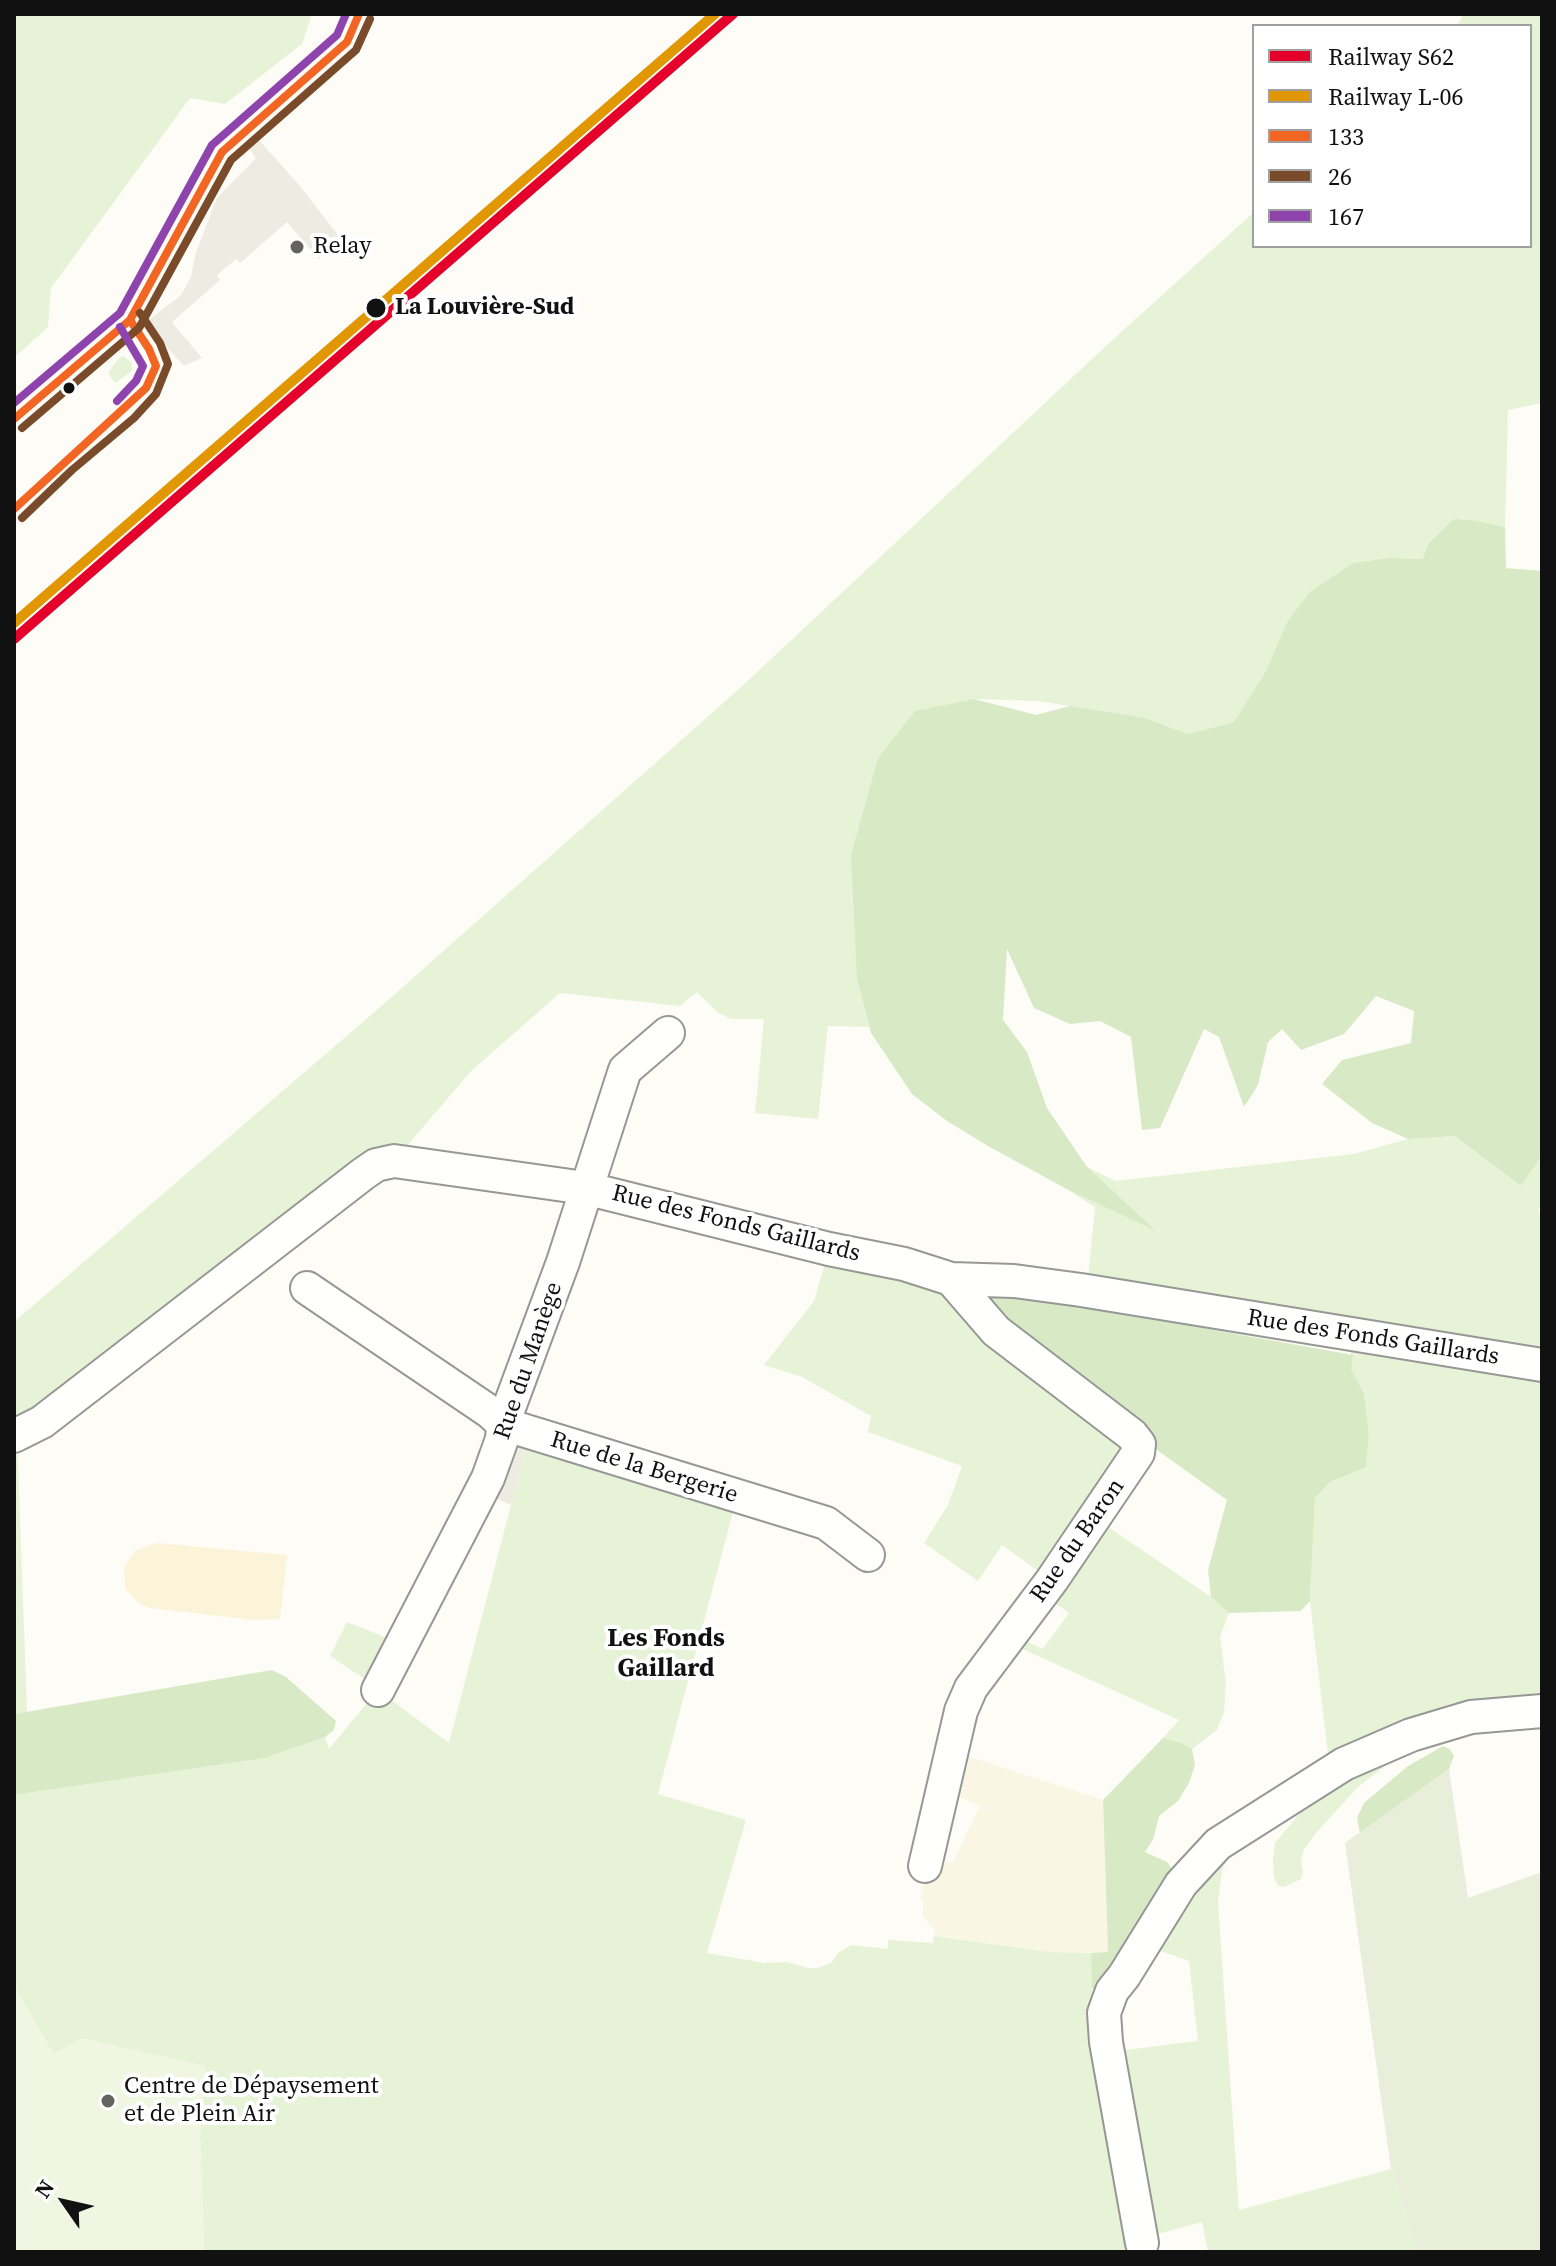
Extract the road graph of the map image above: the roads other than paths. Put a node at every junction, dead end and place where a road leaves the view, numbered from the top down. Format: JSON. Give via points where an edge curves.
{"nodes":[{"id":1,"x":668,"y":1033,"type":"dead end"},
{"id":2,"x":585,"y":1188,"type":"junction"},
{"id":3,"x":951,"y":1279,"type":"junction"},
{"id":4,"x":307,"y":1288,"type":"dead end"},
{"id":5,"x":1542,"y":1365,"type":"edge"},
{"id":6,"x":503,"y":1424,"type":"junction"},
{"id":7,"x":14,"y":1436,"type":"edge"},
{"id":8,"x":868,"y":1555,"type":"dead end"},
{"id":9,"x":378,"y":1690,"type":"dead end"},
{"id":10,"x":1542,"y":1711,"type":"edge"},
{"id":11,"x":925,"y":1866,"type":"dead end"},
{"id":12,"x":1142,"y":2243,"type":"dead end"}],
"edges":[{"from":1,"to":2,"type":"street","name":"Rue du Manège","via":[[625,1070]]},
{"from":2,"to":3,"type":"street","name":"Rue des Fonds Gaillards"},
{"from":2,"to":6,"type":"street","name":"Rue du Manège"},
{"from":2,"to":7,"type":"street","name":"Rue des Fonds Gaillards","via":[[394,1161],[376,1165],[42,1422]]},
{"from":3,"to":5,"type":"street","name":"Rue des Fonds Gaillards","via":[[1081,1290]]},
{"from":3,"to":11,"type":"street","name":"Rue du Baron","via":[[996,1331],[1139,1444],[1138,1453],[1052,1580],[971,1688]]},
{"from":4,"to":6,"type":"street","name":"Rue de la Bergerie"},
{"from":6,"to":8,"type":"street","name":"Rue de la Bergerie","via":[[826,1523]]},
{"from":6,"to":9,"type":"street","name":"Rue du Manège","via":[[488,1478]]},
{"from":10,"to":12,"type":"street","via":[[1471,1717],[1344,1764],[1218,1844],[1181,1884],[1106,2003],[1104,2023]]}]}
